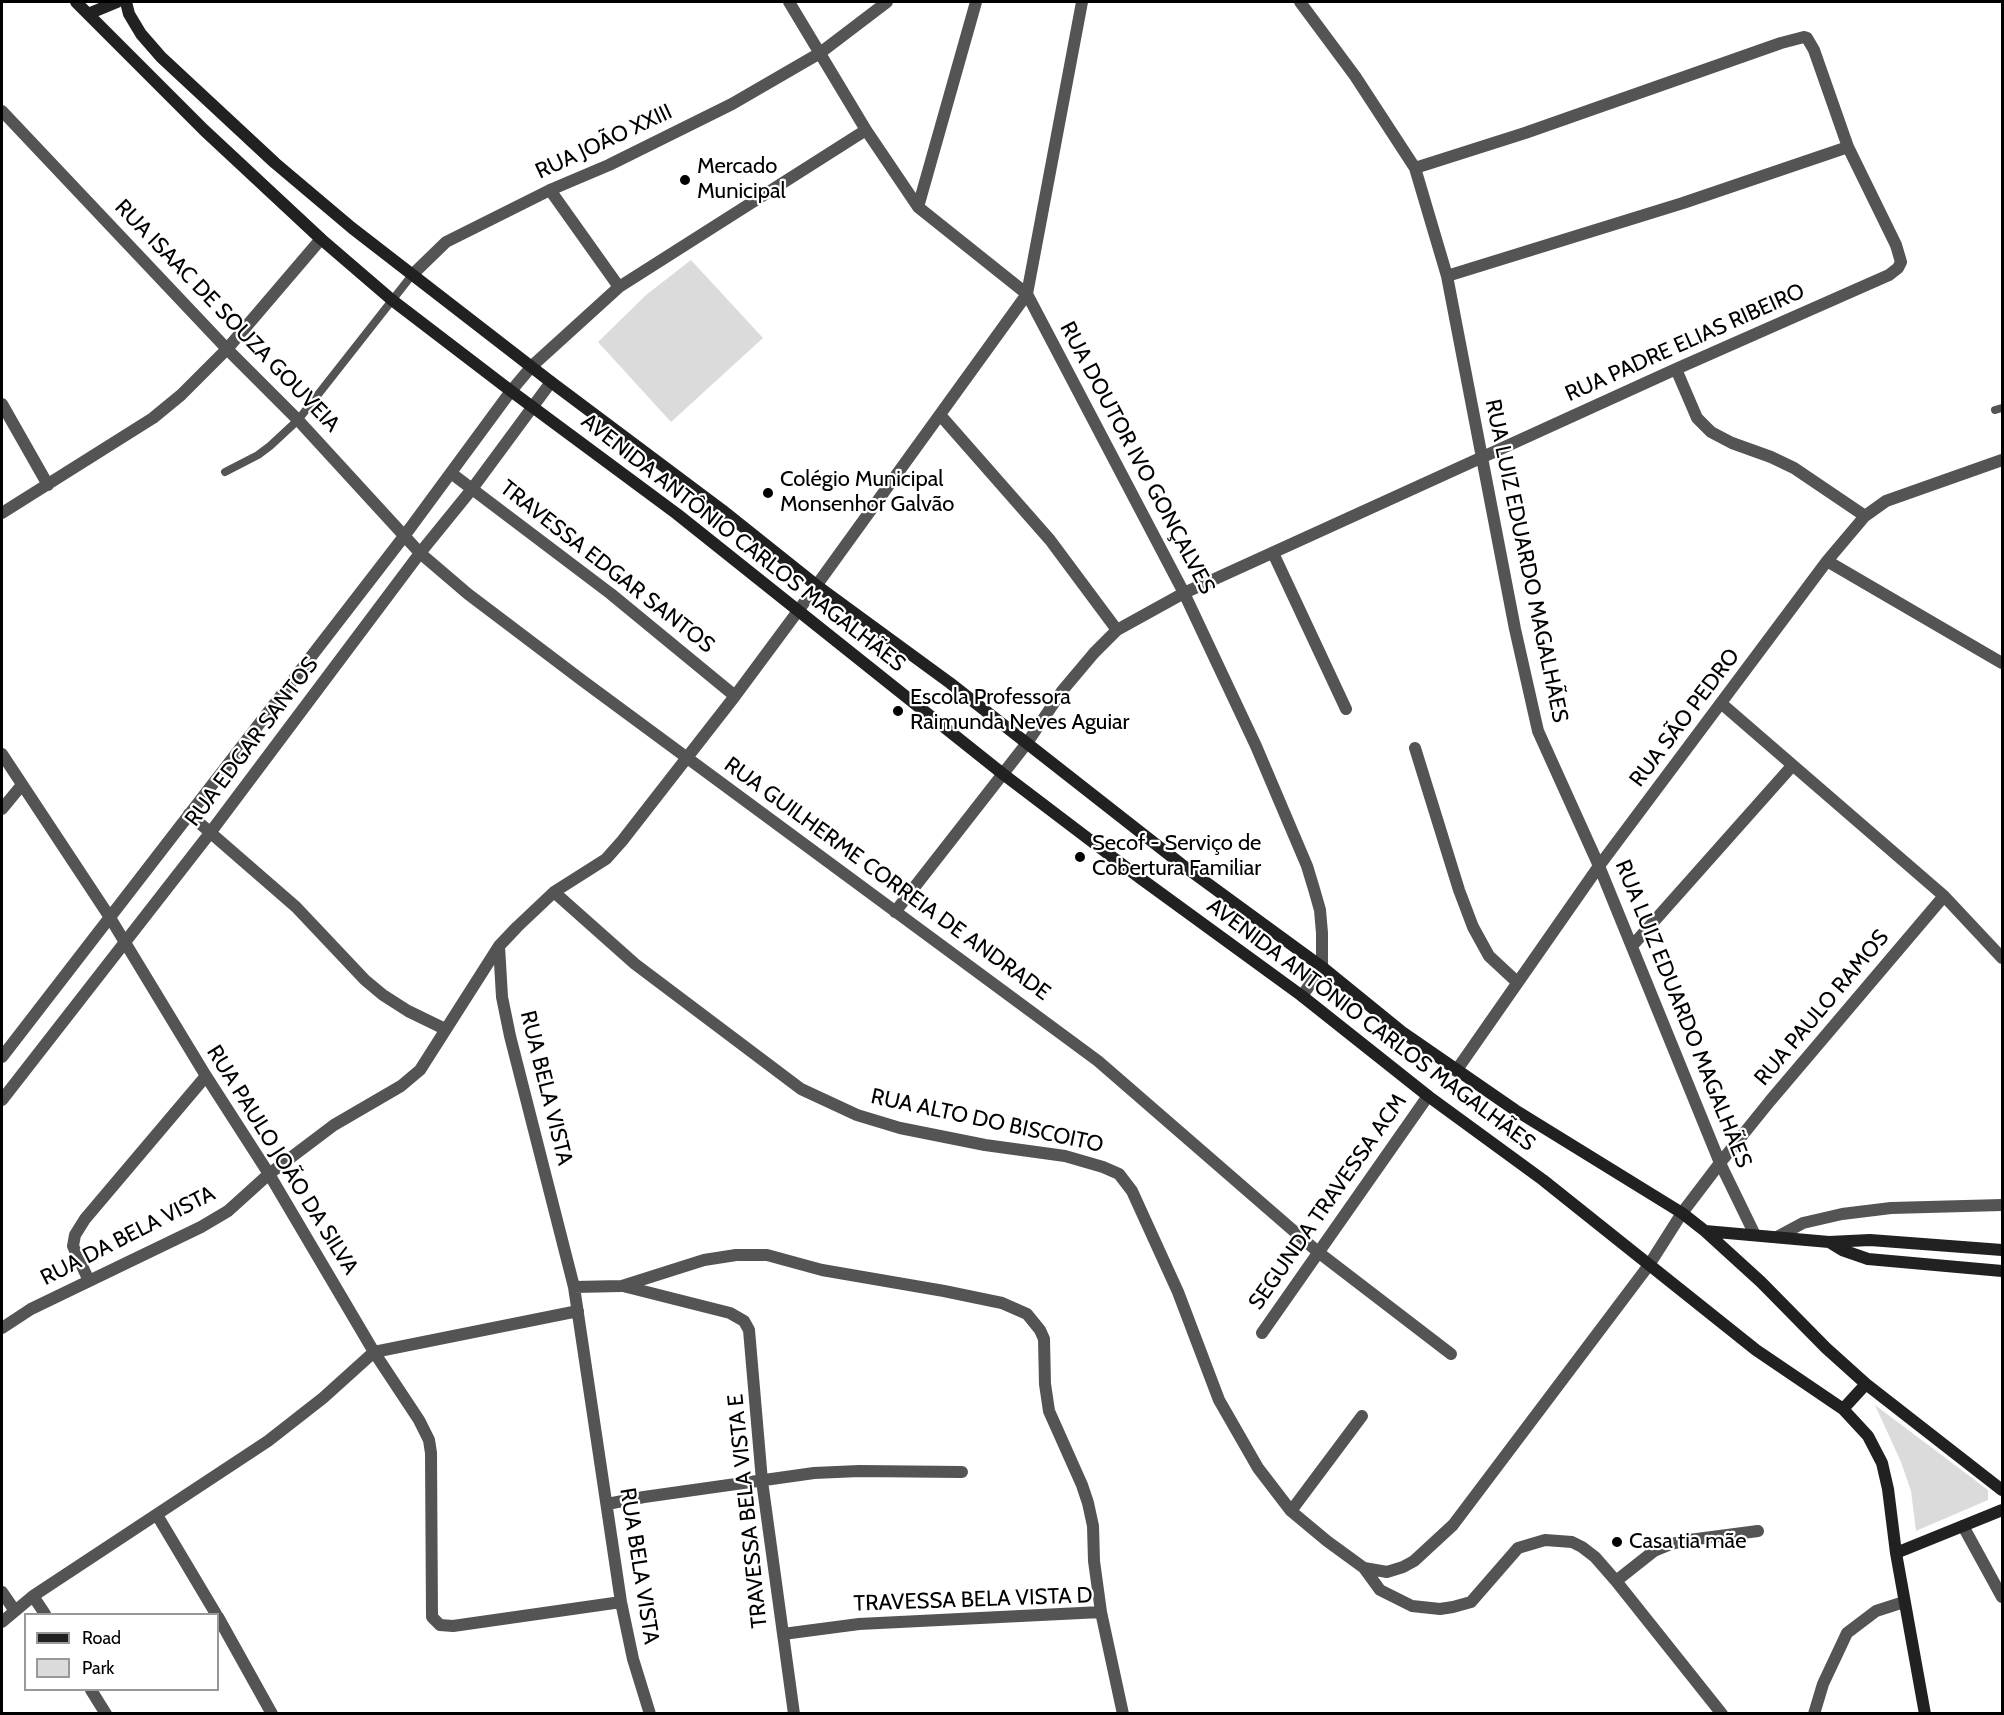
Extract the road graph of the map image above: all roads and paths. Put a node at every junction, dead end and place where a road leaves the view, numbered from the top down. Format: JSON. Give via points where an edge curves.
{"nodes":[{"id":1,"x":76,"y":2,"type":"edge"},
{"id":2,"x":117,"y":2,"type":"edge"},
{"id":3,"x":126,"y":2,"type":"edge"},
{"id":4,"x":789,"y":2,"type":"edge"},
{"id":5,"x":888,"y":2,"type":"edge"},
{"id":6,"x":976,"y":2,"type":"edge"},
{"id":7,"x":1082,"y":2,"type":"edge"},
{"id":8,"x":1300,"y":2,"type":"edge"},
{"id":9,"x":88,"y":14,"type":"junction"},
{"id":10,"x":820,"y":53,"type":"junction"},
{"id":11,"x":2,"y":111,"type":"edge"},
{"id":12,"x":866,"y":130,"type":"junction"},
{"id":13,"x":1848,"y":147,"type":"junction"},
{"id":14,"x":1415,"y":168,"type":"junction"},
{"id":15,"x":550,"y":190,"type":"junction"},
{"id":16,"x":918,"y":207,"type":"junction"},
{"id":17,"x":321,"y":239,"type":"junction"},
{"id":18,"x":412,"y":275,"type":"junction"},
{"id":19,"x":1447,"y":276,"type":"junction"},
{"id":20,"x":619,"y":287,"type":"junction"},
{"id":21,"x":1028,"y":294,"type":"junction"},
{"id":22,"x":392,"y":300,"type":"junction"},
{"id":23,"x":227,"y":349,"type":"junction"},
{"id":24,"x":532,"y":366,"type":"junction"},
{"id":25,"x":1676,"y":369,"type":"junction"},
{"id":26,"x":551,"y":382,"type":"junction"},
{"id":27,"x":511,"y":392,"type":"junction"},
{"id":28,"x":2,"y":404,"type":"edge"},
{"id":29,"x":533,"y":408,"type":"junction"},
{"id":30,"x":941,"y":416,"type":"junction"},
{"id":31,"x":298,"y":420,"type":"junction"},
{"id":32,"x":1482,"y":458,"type":"junction"},
{"id":33,"x":2002,"y":460,"type":"edge"},
{"id":34,"x":225,"y":472,"type":"dead end"},
{"id":35,"x":451,"y":473,"type":"junction"},
{"id":36,"x":48,"y":485,"type":"junction"},
{"id":37,"x":472,"y":489,"type":"junction"},
{"id":38,"x":2,"y":513,"type":"edge"},
{"id":39,"x":1865,"y":516,"type":"junction"},
{"id":40,"x":405,"y":535,"type":"junction"},
{"id":41,"x":420,"y":554,"type":"junction"},
{"id":42,"x":1273,"y":554,"type":"junction"},
{"id":43,"x":1827,"y":561,"type":"junction"},
{"id":44,"x":816,"y":585,"type":"junction"},
{"id":45,"x":1184,"y":593,"type":"junction"},
{"id":46,"x":798,"y":611,"type":"junction"},
{"id":47,"x":1117,"y":630,"type":"junction"},
{"id":48,"x":2002,"y":663,"type":"edge"},
{"id":49,"x":735,"y":696,"type":"junction"},
{"id":50,"x":1722,"y":704,"type":"junction"},
{"id":51,"x":1346,"y":709,"type":"dead end"},
{"id":52,"x":1027,"y":743,"type":"junction"},
{"id":53,"x":1415,"y":748,"type":"dead end"},
{"id":54,"x":2,"y":754,"type":"edge"},
{"id":55,"x":686,"y":757,"type":"junction"},
{"id":56,"x":1792,"y":766,"type":"junction"},
{"id":57,"x":1003,"y":774,"type":"junction"},
{"id":58,"x":21,"y":786,"type":"junction"},
{"id":59,"x":2,"y":809,"type":"edge"},
{"id":60,"x":189,"y":814,"type":"junction"},
{"id":61,"x":210,"y":833,"type":"junction"},
{"id":62,"x":1599,"y":866,"type":"junction"},
{"id":63,"x":554,"y":892,"type":"junction"},
{"id":64,"x":1944,"y":896,"type":"junction"},
{"id":65,"x":895,"y":912,"type":"junction"},
{"id":66,"x":109,"y":916,"type":"junction"},
{"id":67,"x":124,"y":943,"type":"junction"},
{"id":68,"x":499,"y":946,"type":"junction"},
{"id":69,"x":1632,"y":946,"type":"junction"},
{"id":70,"x":2002,"y":958,"type":"edge"},
{"id":71,"x":1322,"y":967,"type":"junction"},
{"id":72,"x":1517,"y":982,"type":"junction"},
{"id":73,"x":1302,"y":996,"type":"junction"},
{"id":74,"x":445,"y":1029,"type":"junction"},
{"id":75,"x":2,"y":1058,"type":"edge"},
{"id":76,"x":1456,"y":1071,"type":"junction"},
{"id":77,"x":206,"y":1076,"type":"junction"},
{"id":78,"x":1428,"y":1096,"type":"junction"},
{"id":79,"x":2,"y":1100,"type":"edge"},
{"id":80,"x":1720,"y":1163,"type":"junction"},
{"id":81,"x":269,"y":1174,"type":"junction"},
{"id":82,"x":2002,"y":1205,"type":"edge"},
{"id":83,"x":1682,"y":1213,"type":"junction"},
{"id":84,"x":1705,"y":1231,"type":"junction"},
{"id":85,"x":1755,"y":1235,"type":"junction"},
{"id":86,"x":1777,"y":1237,"type":"junction"},
{"id":87,"x":1829,"y":1242,"type":"junction"},
{"id":88,"x":2002,"y":1250,"type":"edge"},
{"id":89,"x":1318,"y":1252,"type":"junction"},
{"id":90,"x":1648,"y":1265,"type":"junction"},
{"id":91,"x":2002,"y":1271,"type":"edge"},
{"id":92,"x":89,"y":1281,"type":"junction"},
{"id":93,"x":622,"y":1286,"type":"junction"},
{"id":94,"x":574,"y":1287,"type":"junction"},
{"id":95,"x":578,"y":1311,"type":"junction"},
{"id":96,"x":2,"y":1328,"type":"edge"},
{"id":97,"x":1262,"y":1333,"type":"dead end"},
{"id":98,"x":374,"y":1352,"type":"junction"},
{"id":99,"x":1451,"y":1354,"type":"dead end"},
{"id":100,"x":1866,"y":1384,"type":"junction"},
{"id":101,"x":1843,"y":1409,"type":"junction"},
{"id":102,"x":1362,"y":1416,"type":"dead end"},
{"id":103,"x":962,"y":1472,"type":"dead end"},
{"id":104,"x":762,"y":1481,"type":"junction"},
{"id":105,"x":2002,"y":1490,"type":"edge"},
{"id":106,"x":607,"y":1504,"type":"junction"},
{"id":107,"x":2002,"y":1510,"type":"edge"},
{"id":108,"x":1291,"y":1511,"type":"junction"},
{"id":109,"x":157,"y":1515,"type":"junction"},
{"id":110,"x":1963,"y":1526,"type":"junction"},
{"id":111,"x":1758,"y":1531,"type":"dead end"},
{"id":112,"x":1896,"y":1553,"type":"junction"},
{"id":113,"x":1364,"y":1568,"type":"junction"},
{"id":114,"x":1616,"y":1581,"type":"junction"},
{"id":115,"x":2,"y":1592,"type":"edge"},
{"id":116,"x":33,"y":1596,"type":"junction"},
{"id":117,"x":2002,"y":1597,"type":"edge"},
{"id":118,"x":621,"y":1602,"type":"junction"},
{"id":119,"x":1904,"y":1602,"type":"junction"},
{"id":120,"x":15,"y":1611,"type":"junction"},
{"id":121,"x":1101,"y":1612,"type":"junction"},
{"id":122,"x":44,"y":1613,"type":"edge"},
{"id":123,"x":215,"y":1613,"type":"edge"},
{"id":124,"x":219,"y":1620,"type":"edge"},
{"id":125,"x":2,"y":1622,"type":"edge"},
{"id":126,"x":783,"y":1634,"type":"junction"},
{"id":127,"x":92,"y":1691,"type":"edge"},
{"id":128,"x":106,"y":1713,"type":"edge"},
{"id":129,"x":272,"y":1713,"type":"edge"},
{"id":130,"x":650,"y":1713,"type":"edge"},
{"id":131,"x":794,"y":1713,"type":"edge"},
{"id":132,"x":1124,"y":1713,"type":"edge"},
{"id":133,"x":1722,"y":1713,"type":"edge"},
{"id":134,"x":1814,"y":1713,"type":"edge"},
{"id":135,"x":1925,"y":1713,"type":"edge"}],
"edges":[{"from":1,"to":9,"type":"main road","name":"AVENIDA ANTÔNIO CARLOS MAGALHÃES"},
{"from":2,"to":9,"type":"main road"},
{"from":3,"to":18,"type":"main road","name":"AVENIDA ANTÔNIO CARLOS MAGALHÃES","via":[[141,34],[161,57],[275,163]]},
{"from":4,"to":10,"type":"street","name":"RUA DOUTOR IVO GONÇALVES"},
{"from":5,"to":10,"type":"street","name":"RUA JOÃO XXIII"},
{"from":6,"to":16,"type":"street"},
{"from":7,"to":21,"type":"street"},
{"from":8,"to":14,"type":"street","name":"RUA LUIZ EDUARDO MAGALHÃES","via":[[1355,76]]},
{"from":9,"to":17,"type":"main road","name":"AVENIDA ANTÔNIO CARLOS MAGALHÃES"},
{"from":10,"to":12,"type":"street","name":"RUA DOUTOR IVO GONÇALVES"},
{"from":10,"to":15,"type":"street","name":"RUA JOÃO XXIII","via":[[685,128]]},
{"from":11,"to":23,"type":"street","name":"RUA ISAAC DE SOUZA GOUVEIA"},
{"from":12,"to":16,"type":"street","name":"RUA DOUTOR IVO GONÇALVES"},
{"from":12,"to":20,"type":"street"},
{"from":13,"to":14,"type":"street","via":[[1814,50],[1804,38]]},
{"from":13,"to":19,"type":"street"},
{"from":13,"to":25,"type":"street","name":"RUA PADRE ELIAS RIBEIRO","via":[[1896,245],[1901,262],[1898,268]]},
{"from":14,"to":19,"type":"street","name":"RUA LUIZ EDUARDO MAGALHÃES"},
{"from":15,"to":18,"type":"street","name":"RUA JOÃO XXIII","via":[[446,242]]},
{"from":15,"to":20,"type":"street"},
{"from":16,"to":21,"type":"street","name":"RUA DOUTOR IVO GONÇALVES"},
{"from":17,"to":22,"type":"main road","name":"AVENIDA ANTÔNIO CARLOS MAGALHÃES"},
{"from":17,"to":23,"type":"street"},
{"from":18,"to":22,"type":"lane"},
{"from":18,"to":24,"type":"main road","name":"AVENIDA ANTÔNIO CARLOS MAGALHÃES"},
{"from":19,"to":32,"type":"street","name":"RUA LUIZ EDUARDO MAGALHÃES"},
{"from":20,"to":24,"type":"street"},
{"from":21,"to":30,"type":"street"},
{"from":21,"to":45,"type":"street","name":"RUA DOUTOR IVO GONÇALVES"},
{"from":22,"to":27,"type":"main road","name":"AVENIDA ANTÔNIO CARLOS MAGALHÃES"},
{"from":22,"to":31,"type":"lane"},
{"from":23,"to":31,"type":"street","name":"RUA ISAAC DE SOUZA GOUVEIA"},
{"from":23,"to":36,"type":"street","via":[[153,418]]},
{"from":24,"to":26,"type":"main road","name":"AVENIDA ANTÔNIO CARLOS MAGALHÃES"},
{"from":24,"to":27,"type":"street","name":"RUA EDGAR SANTOS"},
{"from":25,"to":32,"type":"street","name":"RUA PADRE ELIAS RIBEIRO"},
{"from":25,"to":39,"type":"street","via":[[1697,418],[1711,432],[1794,468]]},
{"from":26,"to":29,"type":"street","name":"RUA EDGAR SANTOS"},
{"from":26,"to":44,"type":"main road","name":"AVENIDA ANTÔNIO CARLOS MAGALHÃES"},
{"from":27,"to":29,"type":"main road","name":"AVENIDA ANTÔNIO CARLOS MAGALHÃES"},
{"from":27,"to":35,"type":"street","name":"RUA EDGAR SANTOS"},
{"from":28,"to":36,"type":"street"},
{"from":29,"to":37,"type":"street","name":"RUA EDGAR SANTOS"},
{"from":29,"to":46,"type":"main road","name":"AVENIDA ANTÔNIO CARLOS MAGALHÃES","via":[[677,514]]},
{"from":30,"to":44,"type":"street"},
{"from":30,"to":47,"type":"street","via":[[1050,540]]},
{"from":31,"to":34,"type":"lane","via":[[258,455]]},
{"from":31,"to":40,"type":"street","name":"RUA ISAAC DE SOUZA GOUVEIA"},
{"from":32,"to":42,"type":"street","name":"RUA PADRE ELIAS RIBEIRO"},
{"from":32,"to":62,"type":"street","name":"RUA LUIZ EDUARDO MAGALHÃES","via":[[1538,731]]},
{"from":33,"to":39,"type":"street","name":"RUA SÃO PEDRO","via":[[1886,501]]},
{"from":35,"to":37,"type":"street","name":"TRAVESSA EDGAR SANTOS"},
{"from":35,"to":40,"type":"street","name":"RUA EDGAR SANTOS"},
{"from":36,"to":38,"type":"street"},
{"from":37,"to":41,"type":"street","name":"RUA EDGAR SANTOS"},
{"from":37,"to":49,"type":"street","name":"TRAVESSA EDGAR SANTOS"},
{"from":39,"to":43,"type":"street","name":"RUA SÃO PEDRO"},
{"from":40,"to":41,"type":"street","name":"RUA ISAAC DE SOUZA GOUVEIA"},
{"from":40,"to":60,"type":"street","name":"RUA EDGAR SANTOS"},
{"from":41,"to":55,"type":"street","name":"RUA GUILHERME CORREIA DE ANDRADE"},
{"from":41,"to":61,"type":"street","name":"RUA EDGAR SANTOS"},
{"from":42,"to":45,"type":"street","name":"RUA PADRE ELIAS RIBEIRO"},
{"from":42,"to":51,"type":"street"},
{"from":43,"to":48,"type":"street"},
{"from":43,"to":50,"type":"street","name":"RUA SÃO PEDRO"},
{"from":44,"to":46,"type":"street"},
{"from":44,"to":52,"type":"main road","name":"AVENIDA ANTÔNIO CARLOS MAGALHÃES"},
{"from":45,"to":47,"type":"street","name":"RUA PADRE ELIAS RIBEIRO"},
{"from":45,"to":71,"type":"street","name":"RUA DOUTOR IVO GONÇALVES","via":[[1306,866],[1320,910]]},
{"from":46,"to":49,"type":"street"},
{"from":46,"to":57,"type":"main road","name":"AVENIDA ANTÔNIO CARLOS MAGALHÃES"},
{"from":47,"to":52,"type":"street","name":"RUA PADRE ELIAS RIBEIRO","via":[[1062,691]]},
{"from":49,"to":55,"type":"street"},
{"from":50,"to":56,"type":"street"},
{"from":50,"to":62,"type":"street","name":"RUA SÃO PEDRO"},
{"from":52,"to":57,"type":"street","name":"RUA PADRE ELIAS RIBEIRO"},
{"from":52,"to":71,"type":"main road","name":"AVENIDA ANTÔNIO CARLOS MAGALHÃES","via":[[1181,864]]},
{"from":53,"to":72,"type":"street","via":[[1473,927],[1489,956]]},
{"from":54,"to":58,"type":"street","name":"RUA PAULO JOÃO DA SILVA"},
{"from":55,"to":63,"type":"street","via":[[606,859]]},
{"from":55,"to":65,"type":"street","name":"RUA GUILHERME CORREIA DE ANDRADE"},
{"from":56,"to":64,"type":"street"},
{"from":56,"to":69,"type":"street"},
{"from":57,"to":65,"type":"street","name":"RUA PADRE ELIAS RIBEIRO"},
{"from":57,"to":73,"type":"main road","name":"AVENIDA ANTÔNIO CARLOS MAGALHÃES"},
{"from":58,"to":59,"type":"street"},
{"from":58,"to":66,"type":"street","name":"RUA PAULO JOÃO DA SILVA"},
{"from":60,"to":61,"type":"street"},
{"from":60,"to":66,"type":"street","name":"RUA EDGAR SANTOS"},
{"from":61,"to":67,"type":"street","name":"RUA EDGAR SANTOS"},
{"from":61,"to":74,"type":"street","via":[[296,907],[365,980],[408,1011]]},
{"from":62,"to":69,"type":"street","name":"RUA LUIZ EDUARDO MAGALHÃES"},
{"from":62,"to":72,"type":"street","name":"RUA SÃO PEDRO"},
{"from":63,"to":68,"type":"street"},
{"from":63,"to":108,"type":"street","name":"RUA ALTO DO BISCOITO","via":[[635,964],[801,1089],[857,1115],[900,1128],[1065,1156],[1119,1174],[1132,1191],[1178,1292],[1219,1400],[1258,1468]]},
{"from":64,"to":70,"type":"street"},
{"from":64,"to":80,"type":"street","name":"RUA PAULO RAMOS"},
{"from":65,"to":89,"type":"street","name":"RUA GUILHERME CORREIA DE ANDRADE","via":[[1098,1060]]},
{"from":66,"to":67,"type":"street","name":"RUA PAULO JOÃO DA SILVA"},
{"from":66,"to":75,"type":"street","name":"RUA EDGAR SANTOS"},
{"from":67,"to":77,"type":"street","name":"RUA PAULO JOÃO DA SILVA"},
{"from":67,"to":79,"type":"street","name":"RUA EDGAR SANTOS"},
{"from":68,"to":74,"type":"street","name":"RUA DA BELA VISTA"},
{"from":68,"to":94,"type":"street","name":"RUA BELA VISTA","via":[[502,997],[510,1036]]},
{"from":69,"to":80,"type":"street","name":"RUA LUIZ EDUARDO MAGALHÃES"},
{"from":71,"to":73,"type":"street"},
{"from":71,"to":76,"type":"main road","name":"AVENIDA ANTÔNIO CARLOS MAGALHÃES"},
{"from":72,"to":76,"type":"street","name":"RUA SÃO PEDRO"},
{"from":73,"to":78,"type":"main road","name":"AVENIDA ANTÔNIO CARLOS MAGALHÃES"},
{"from":74,"to":81,"type":"street","name":"RUA DA BELA VISTA","via":[[420,1070],[401,1086],[353,1112]]},
{"from":76,"to":83,"type":"main road","name":"AVENIDA ANTÔNIO CARLOS MAGALHÃES"},
{"from":77,"to":81,"type":"street","name":"RUA PAULO JOÃO DA SILVA"},
{"from":77,"to":92,"type":"street","via":[[75,1235],[73,1246]]},
{"from":78,"to":89,"type":"street","name":"SEGUNDA TRAVESSA ACM"},
{"from":78,"to":90,"type":"main road","name":"AVENIDA ANTÔNIO CARLOS MAGALHÃES","via":[[1543,1180]]},
{"from":80,"to":83,"type":"street","name":"RUA PAULO RAMOS"},
{"from":80,"to":85,"type":"street","name":"RUA LUIZ EDUARDO MAGALHÃES"},
{"from":81,"to":92,"type":"street","name":"RUA DA BELA VISTA","via":[[228,1211]]},
{"from":81,"to":98,"type":"street","name":"RUA PAULO JOÃO DA SILVA"},
{"from":82,"to":86,"type":"street","via":[[1891,1208],[1842,1214],[1803,1223]]},
{"from":83,"to":84,"type":"main road","name":"AVENIDA ANTÔNIO CARLOS MAGALHÃES"},
{"from":83,"to":90,"type":"street","name":"RUA PAULO RAMOS"},
{"from":84,"to":85,"type":"main road"},
{"from":84,"to":100,"type":"main road","name":"AVENIDA ANTÔNIO CARLOS MAGALHÃES"},
{"from":85,"to":86,"type":"main road"},
{"from":86,"to":87,"type":"main road"},
{"from":87,"to":88,"type":"main road","via":[[1870,1240]]},
{"from":87,"to":91,"type":"main road","via":[[1868,1259]]},
{"from":89,"to":97,"type":"street","name":"SEGUNDA TRAVESSA ACM"},
{"from":89,"to":99,"type":"street","name":"RUA GUILHERME CORREIA DE ANDRADE"},
{"from":90,"to":101,"type":"main road","name":"AVENIDA ANTÔNIO CARLOS MAGALHÃES","via":[[1756,1350]]},
{"from":90,"to":113,"type":"street","name":"RUA PAULO RAMOS","via":[[1452,1525],[1403,1567],[1387,1572]]},
{"from":92,"to":96,"type":"street","name":"RUA DA BELA VISTA"},
{"from":93,"to":94,"type":"street"},
{"from":93,"to":104,"type":"street","name":"TRAVESSA BELA VISTA E","via":[[730,1313],[744,1321],[751,1341]]},
{"from":93,"to":121,"type":"street","via":[[704,1260],[757,1255],[1002,1303],[1026,1314],[1040,1330],[1046,1350],[1049,1411],[1088,1503]]},
{"from":94,"to":95,"type":"street","name":"RUA BELA VISTA"},
{"from":95,"to":98,"type":"street"},
{"from":95,"to":106,"type":"street","name":"RUA BELA VISTA"},
{"from":98,"to":109,"type":"street","via":[[268,1442]]},
{"from":98,"to":118,"type":"street","name":"RUA PAULO JOÃO DA SILVA","via":[[429,1440],[432,1617],[440,1625],[453,1626]]},
{"from":100,"to":101,"type":"main road"},
{"from":100,"to":105,"type":"main road","name":"AVENIDA ANTÔNIO CARLOS MAGALHÃES"},
{"from":101,"to":112,"type":"main road","name":"AVENIDA ANTÔNIO CARLOS MAGALHÃES","via":[[1868,1436],[1882,1462]]},
{"from":102,"to":108,"type":"street"},
{"from":103,"to":104,"type":"street","via":[[814,1473]]},
{"from":104,"to":106,"type":"street"},
{"from":104,"to":126,"type":"street","name":"TRAVESSA BELA VISTA E"},
{"from":106,"to":118,"type":"street","name":"RUA BELA VISTA"},
{"from":107,"to":110,"type":"main road"},
{"from":108,"to":113,"type":"street","name":"RUA ALTO DO BISCOITO"},
{"from":109,"to":116,"type":"street"},
{"from":109,"to":123,"type":"street"},
{"from":110,"to":112,"type":"main road"},
{"from":110,"to":117,"type":"street"},
{"from":111,"to":114,"type":"street","via":[[1671,1544],[1654,1551]]},
{"from":112,"to":119,"type":"main road","name":"AVENIDA ANTÔNIO CARLOS MAGALHÃES"},
{"from":113,"to":114,"type":"street","name":"RUA ALTO DO BISCOITO","via":[[1380,1590],[1412,1606],[1429,1609],[1471,1602],[1518,1548],[1545,1540],[1572,1542],[1582,1547]]},
{"from":114,"to":133,"type":"street","name":"RUA ALTO DO BISCOITO"},
{"from":115,"to":120,"type":"street"},
{"from":116,"to":120,"type":"street"},
{"from":116,"to":122,"type":"street"},
{"from":118,"to":130,"type":"street","name":"RUA BELA VISTA"},
{"from":119,"to":134,"type":"street","via":[[1876,1611],[1846,1634]]},
{"from":119,"to":135,"type":"main road","name":"AVENIDA ANTÔNIO CARLOS MAGALHÃES"},
{"from":120,"to":125,"type":"street"},
{"from":121,"to":126,"type":"street","name":"TRAVESSA BELA VISTA D","via":[[859,1624]]},
{"from":121,"to":132,"type":"street","name":"TRAVESSA BELA VISTA D"},
{"from":124,"to":129,"type":"street"},
{"from":126,"to":131,"type":"street","name":"TRAVESSA BELA VISTA E"},
{"from":127,"to":128,"type":"street"}]}
